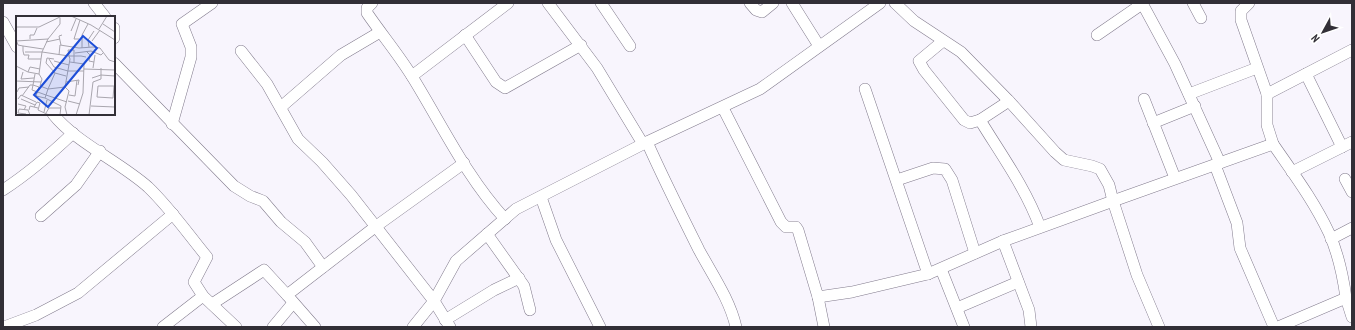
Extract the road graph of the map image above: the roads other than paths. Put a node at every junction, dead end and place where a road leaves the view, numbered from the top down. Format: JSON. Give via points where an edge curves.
{"nodes":[{"id":1,"x":94,"y":3,"type":"edge"},
{"id":2,"x":212,"y":3,"type":"edge"},
{"id":3,"x":372,"y":3,"type":"edge"},
{"id":4,"x":508,"y":3,"type":"edge"},
{"id":5,"x":548,"y":3,"type":"edge"},
{"id":6,"x":601,"y":3,"type":"edge"},
{"id":7,"x":750,"y":3,"type":"edge"},
{"id":8,"x":773,"y":3,"type":"edge"},
{"id":9,"x":792,"y":3,"type":"edge"},
{"id":10,"x":880,"y":3,"type":"edge"},
{"id":11,"x":894,"y":3,"type":"edge"},
{"id":12,"x":1193,"y":3,"type":"edge"},
{"id":13,"x":1249,"y":3,"type":"edge"},
{"id":14,"x":1142,"y":4,"type":"edge"},
{"id":15,"x":104,"y":16,"type":"edge"},
{"id":16,"x":1201,"y":18,"type":"dead end"},
{"id":17,"x":3,"y":22,"type":"edge"},
{"id":18,"x":380,"y":32,"type":"junction"},
{"id":19,"x":465,"y":35,"type":"junction"},
{"id":20,"x":1096,"y":35,"type":"dead end"},
{"id":21,"x":942,"y":41,"type":"junction"},
{"id":22,"x":16,"y":45,"type":"edge"},
{"id":23,"x":581,"y":45,"type":"junction"},
{"id":24,"x":630,"y":46,"type":"dead end"},
{"id":25,"x":819,"y":46,"type":"junction"},
{"id":26,"x":1352,"y":50,"type":"edge"},
{"id":27,"x":241,"y":52,"type":"dead end"},
{"id":28,"x":115,"y":64,"type":"edge"},
{"id":29,"x":1257,"y":68,"type":"junction"},
{"id":30,"x":1306,"y":74,"type":"junction"},
{"id":31,"x":412,"y":76,"type":"junction"},
{"id":32,"x":865,"y":89,"type":"dead end"},
{"id":33,"x":1189,"y":94,"type":"junction"},
{"id":34,"x":1267,"y":94,"type":"junction"},
{"id":35,"x":1144,"y":99,"type":"dead end"},
{"id":36,"x":1009,"y":101,"type":"junction"},
{"id":37,"x":1195,"y":106,"type":"junction"},
{"id":38,"x":281,"y":107,"type":"junction"},
{"id":39,"x":723,"y":108,"type":"junction"},
{"id":40,"x":54,"y":115,"type":"edge"},
{"id":41,"x":980,"y":120,"type":"junction"},
{"id":42,"x":1154,"y":123,"type":"junction"},
{"id":43,"x":172,"y":124,"type":"junction"},
{"id":44,"x":73,"y":133,"type":"junction"},
{"id":45,"x":645,"y":143,"type":"junction"},
{"id":46,"x":1273,"y":144,"type":"junction"},
{"id":47,"x":1347,"y":145,"type":"edge"},
{"id":48,"x":100,"y":151,"type":"junction"},
{"id":49,"x":464,"y":163,"type":"junction"},
{"id":50,"x":1218,"y":164,"type":"junction"},
{"id":51,"x":1292,"y":172,"type":"junction"},
{"id":52,"x":1175,"y":178,"type":"junction"},
{"id":53,"x":1345,"y":179,"type":"dead end"},
{"id":54,"x":897,"y":180,"type":"junction"},
{"id":55,"x":3,"y":190,"type":"edge"},
{"id":56,"x":1352,"y":192,"type":"edge"},
{"id":57,"x":541,"y":197,"type":"junction"},
{"id":58,"x":1113,"y":201,"type":"junction"},
{"id":59,"x":173,"y":214,"type":"junction"},
{"id":60,"x":41,"y":216,"type":"dead end"},
{"id":61,"x":505,"y":219,"type":"junction"},
{"id":62,"x":375,"y":227,"type":"junction"},
{"id":63,"x":1040,"y":227,"type":"junction"},
{"id":64,"x":1352,"y":228,"type":"edge"},
{"id":65,"x":486,"y":234,"type":"junction"},
{"id":66,"x":1331,"y":239,"type":"junction"},
{"id":67,"x":1003,"y":241,"type":"junction"},
{"id":68,"x":975,"y":253,"type":"junction"},
{"id":69,"x":323,"y":267,"type":"junction"},
{"id":70,"x":941,"y":269,"type":"junction"},
{"id":71,"x":928,"y":274,"type":"junction"},
{"id":72,"x":519,"y":278,"type":"junction"},
{"id":73,"x":1018,"y":282,"type":"junction"},
{"id":74,"x":203,"y":296,"type":"junction"},
{"id":75,"x":818,"y":297,"type":"junction"},
{"id":76,"x":1346,"y":298,"type":"junction"},
{"id":77,"x":290,"y":299,"type":"junction"},
{"id":78,"x":434,"y":301,"type":"junction"},
{"id":79,"x":212,"y":304,"type":"junction"},
{"id":80,"x":957,"y":308,"type":"junction"},
{"id":81,"x":530,"y":310,"type":"dead end"},
{"id":82,"x":1352,"y":317,"type":"edge"},
{"id":83,"x":448,"y":324,"type":"edge"},
{"id":84,"x":4,"y":327,"type":"edge"},
{"id":85,"x":163,"y":327,"type":"edge"},
{"id":86,"x":236,"y":327,"type":"edge"},
{"id":87,"x":273,"y":327,"type":"edge"},
{"id":88,"x":315,"y":327,"type":"edge"},
{"id":89,"x":413,"y":327,"type":"edge"},
{"id":90,"x":600,"y":327,"type":"edge"},
{"id":91,"x":736,"y":327,"type":"edge"},
{"id":92,"x":824,"y":327,"type":"edge"},
{"id":93,"x":964,"y":327,"type":"edge"},
{"id":94,"x":1031,"y":327,"type":"edge"},
{"id":95,"x":1159,"y":327,"type":"edge"},
{"id":96,"x":1274,"y":327,"type":"edge"},
{"id":97,"x":1278,"y":327,"type":"edge"}],
"edges":[{"from":1,"to":15,"type":"street"},
{"from":2,"to":43,"type":"street","via":[[182,24],[191,47],[191,57]]},
{"from":3,"to":18,"type":"street","via":[[366,10]]},
{"from":4,"to":19,"type":"street"},
{"from":5,"to":23,"type":"street"},
{"from":6,"to":24,"type":"street"},
{"from":7,"to":8,"type":"street","via":[[762,12]]},
{"from":9,"to":25,"type":"street"},
{"from":10,"to":25,"type":"street"},
{"from":11,"to":21,"type":"street"},
{"from":12,"to":16,"type":"street"},
{"from":13,"to":29,"type":"street","via":[[1243,8],[1240,16]]},
{"from":14,"to":20,"type":"street"},
{"from":14,"to":33,"type":"street"},
{"from":17,"to":22,"type":"street"},
{"from":18,"to":31,"type":"street"},
{"from":18,"to":38,"type":"street","via":[[341,55]]},
{"from":19,"to":23,"type":"street","via":[[496,82],[505,88]]},
{"from":19,"to":31,"type":"street"},
{"from":21,"to":36,"type":"street","via":[[961,52]]},
{"from":21,"to":41,"type":"street","via":[[920,59],[921,65],[964,120],[970,123]]},
{"from":23,"to":45,"type":"street"},
{"from":25,"to":39,"type":"street","via":[[760,89]]},
{"from":26,"to":30,"type":"street"},
{"from":27,"to":38,"type":"street","via":[[267,84]]},
{"from":28,"to":43,"type":"street"},
{"from":29,"to":33,"type":"street"},
{"from":29,"to":34,"type":"street"},
{"from":30,"to":34,"type":"street"},
{"from":30,"to":47,"type":"street"},
{"from":31,"to":49,"type":"street"},
{"from":32,"to":54,"type":"street"},
{"from":33,"to":37,"type":"street"},
{"from":34,"to":46,"type":"street","via":[[1267,125]]},
{"from":35,"to":42,"type":"street"},
{"from":36,"to":41,"type":"street"},
{"from":36,"to":58,"type":"street","via":[[1064,160],[1100,169],[1109,185]]},
{"from":37,"to":42,"type":"street"},
{"from":37,"to":50,"type":"street"},
{"from":38,"to":62,"type":"street","via":[[298,139],[351,195]]},
{"from":39,"to":45,"type":"street"},
{"from":39,"to":75,"type":"street","via":[[781,222],[786,227],[796,227],[798,230]]},
{"from":40,"to":44,"type":"street"},
{"from":41,"to":63,"type":"street","via":[[1020,181]]},
{"from":42,"to":52,"type":"street"},
{"from":43,"to":69,"type":"street","via":[[234,186],[263,201],[281,222],[305,242]]},
{"from":44,"to":48,"type":"street"},
{"from":44,"to":55,"type":"street","via":[[34,169]]},
{"from":45,"to":57,"type":"street"},
{"from":45,"to":91,"type":"street","via":[[721,292]]},
{"from":46,"to":50,"type":"street"},
{"from":46,"to":51,"type":"street"},
{"from":47,"to":51,"type":"street"},
{"from":48,"to":59,"type":"street","via":[[148,187]]},
{"from":48,"to":60,"type":"street","via":[[76,185]]},
{"from":49,"to":61,"type":"street"},
{"from":49,"to":62,"type":"street"},
{"from":50,"to":52,"type":"street"},
{"from":50,"to":96,"type":"street","via":[[1237,223],[1240,248]]},
{"from":51,"to":66,"type":"street","via":[[1309,197]]},
{"from":52,"to":58,"type":"street"},
{"from":53,"to":56,"type":"street"},
{"from":54,"to":68,"type":"street","via":[[933,168],[945,169],[952,180]]},
{"from":54,"to":71,"type":"street"},
{"from":57,"to":61,"type":"street","via":[[516,209]]},
{"from":57,"to":90,"type":"street","via":[[556,240]]},
{"from":58,"to":63,"type":"street"},
{"from":58,"to":95,"type":"street","via":[[1137,274]]},
{"from":59,"to":74,"type":"street","via":[[207,257],[194,282]]},
{"from":59,"to":84,"type":"street","via":[[78,293],[36,315]]},
{"from":61,"to":65,"type":"street"},
{"from":62,"to":69,"type":"street"},
{"from":62,"to":78,"type":"street"},
{"from":63,"to":67,"type":"street"},
{"from":64,"to":66,"type":"street"},
{"from":65,"to":72,"type":"street"},
{"from":65,"to":78,"type":"street","via":[[456,261]]},
{"from":66,"to":76,"type":"street","via":[[1343,274]]},
{"from":67,"to":68,"type":"street"},
{"from":67,"to":73,"type":"street"},
{"from":68,"to":70,"type":"street"},
{"from":69,"to":77,"type":"street"},
{"from":70,"to":71,"type":"street"},
{"from":70,"to":80,"type":"street"},
{"from":71,"to":75,"type":"street","via":[[852,292]]},
{"from":72,"to":81,"type":"street","via":[[528,296]]},
{"from":72,"to":83,"type":"street","via":[[494,290]]},
{"from":73,"to":80,"type":"street"},
{"from":73,"to":94,"type":"street","via":[[1029,310]]},
{"from":74,"to":79,"type":"street"},
{"from":74,"to":85,"type":"street"},
{"from":75,"to":92,"type":"street"},
{"from":76,"to":82,"type":"street"},
{"from":76,"to":97,"type":"street"},
{"from":77,"to":79,"type":"street","via":[[264,270]]},
{"from":77,"to":87,"type":"street"},
{"from":77,"to":88,"type":"street"},
{"from":78,"to":83,"type":"street"},
{"from":78,"to":89,"type":"street"},
{"from":79,"to":86,"type":"street"},
{"from":80,"to":93,"type":"street"}]}
